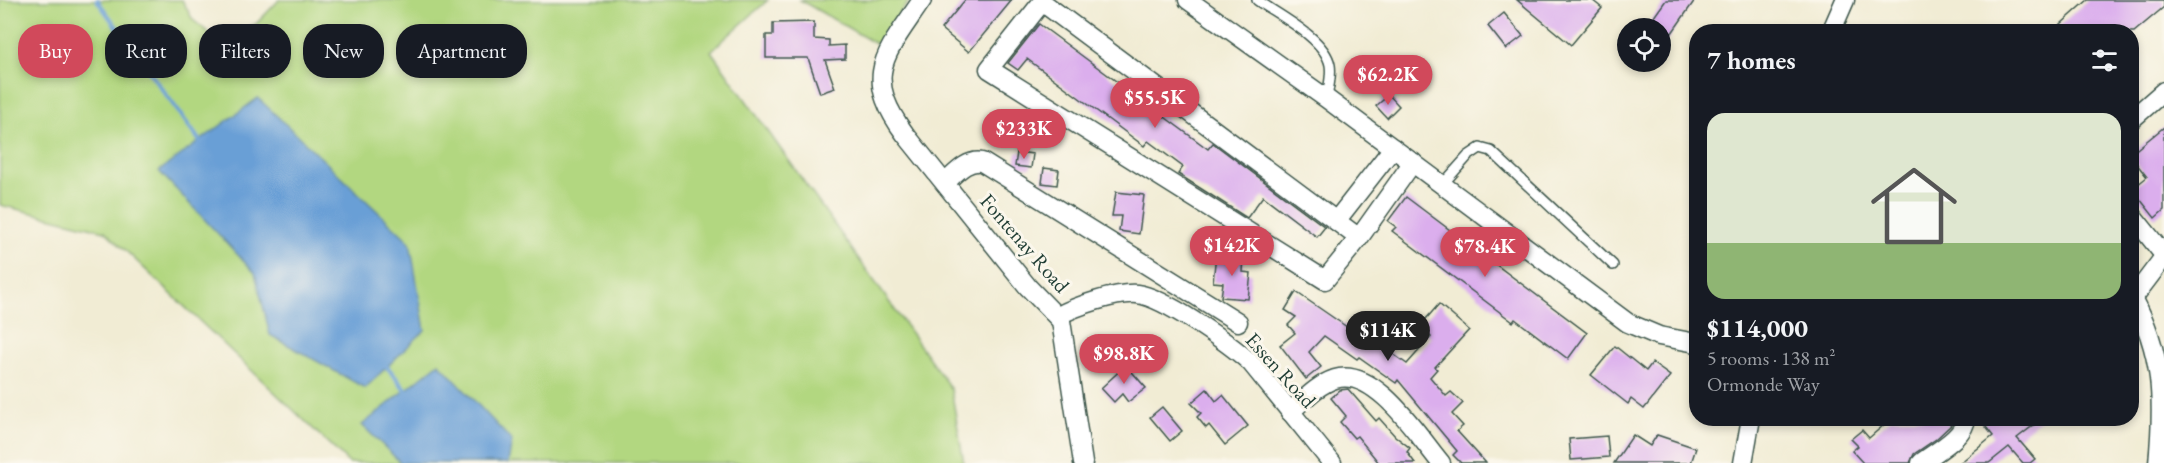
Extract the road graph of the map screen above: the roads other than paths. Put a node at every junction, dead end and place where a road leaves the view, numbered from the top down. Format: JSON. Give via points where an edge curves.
{"nodes":[{"id":1,"x":922,"y":0,"type":"edge"},
{"id":2,"x":1188,"y":0,"type":"edge"},
{"id":3,"x":1257,"y":0,"type":"edge"},
{"id":4,"x":1269,"y":0,"type":"edge"},
{"id":5,"x":1845,"y":0,"type":"edge"},
{"id":6,"x":1278,"y":14,"type":"junction"},
{"id":7,"x":1835,"y":24,"type":"edge"},
{"id":8,"x":2164,"y":91,"type":"edge"},
{"id":9,"x":1327,"y":99,"type":"junction"},
{"id":10,"x":2139,"y":113,"type":"edge"},
{"id":11,"x":1393,"y":148,"type":"junction"},
{"id":12,"x":1413,"y":162,"type":"junction"},
{"id":13,"x":945,"y":183,"type":"junction"},
{"id":14,"x":1443,"y":184,"type":"junction"},
{"id":15,"x":1336,"y":221,"type":"junction"},
{"id":16,"x":2139,"y":224,"type":"edge"},
{"id":17,"x":1359,"y":238,"type":"junction"},
{"id":18,"x":2164,"y":256,"type":"edge"},
{"id":19,"x":1613,"y":265,"type":"dead end"},
{"id":20,"x":2139,"y":288,"type":"edge"},
{"id":21,"x":2139,"y":312,"type":"edge"},
{"id":22,"x":1058,"y":316,"type":"junction"},
{"id":23,"x":1238,"y":322,"type":"dead end"},
{"id":24,"x":1689,"y":342,"type":"edge"},
{"id":25,"x":1290,"y":412,"type":"junction"},
{"id":26,"x":1750,"y":426,"type":"edge"},
{"id":27,"x":1964,"y":426,"type":"edge"},
{"id":28,"x":1083,"y":463,"type":"edge"},
{"id":29,"x":1332,"y":463,"type":"edge"},
{"id":30,"x":1441,"y":463,"type":"edge"},
{"id":31,"x":1743,"y":463,"type":"edge"},
{"id":32,"x":1922,"y":463,"type":"edge"},
{"id":33,"x":2158,"y":463,"type":"edge"}],
"edges":[{"from":1,"to":13,"type":"street","name":"Fontenay Road","via":[[885,58],[880,81],[891,116]]},
{"from":2,"to":9,"type":"street"},
{"from":3,"to":6,"type":"lane"},
{"from":4,"to":6,"type":"lane"},
{"from":5,"to":7,"type":"street"},
{"from":6,"to":9,"type":"lane","via":[[1314,39],[1324,52],[1330,63]]},
{"from":8,"to":10,"type":"street"},
{"from":9,"to":11,"type":"street"},
{"from":11,"to":12,"type":"street"},
{"from":11,"to":15,"type":"street"},
{"from":12,"to":14,"type":"street"},
{"from":12,"to":17,"type":"street"},
{"from":13,"to":22,"type":"street","name":"Fontenay Road","via":[[1028,287]]},
{"from":13,"to":23,"type":"street","via":[[964,166],[982,162]]},
{"from":14,"to":19,"type":"lane","via":[[1468,156],[1480,148],[1491,151]]},
{"from":14,"to":24,"type":"street","via":[[1628,323],[1659,336]]},
{"from":15,"to":17,"type":"street"},
{"from":15,"to":17,"type":"street","via":[[1042,2],[988,69],[1325,280]]},
{"from":16,"to":18,"type":"street"},
{"from":18,"to":20,"type":"street"},
{"from":21,"to":33,"type":"street","via":[[2159,368],[2163,420]]},
{"from":22,"to":25,"type":"street","name":"Essen Road","via":[[1074,307],[1129,294],[1164,303],[1236,349]]},
{"from":22,"to":28,"type":"street"},
{"from":25,"to":29,"type":"street","name":"Essen Road"},
{"from":25,"to":30,"type":"street","via":[[1330,381],[1357,379],[1378,389]]},
{"from":26,"to":31,"type":"street"},
{"from":27,"to":32,"type":"street"}]}
